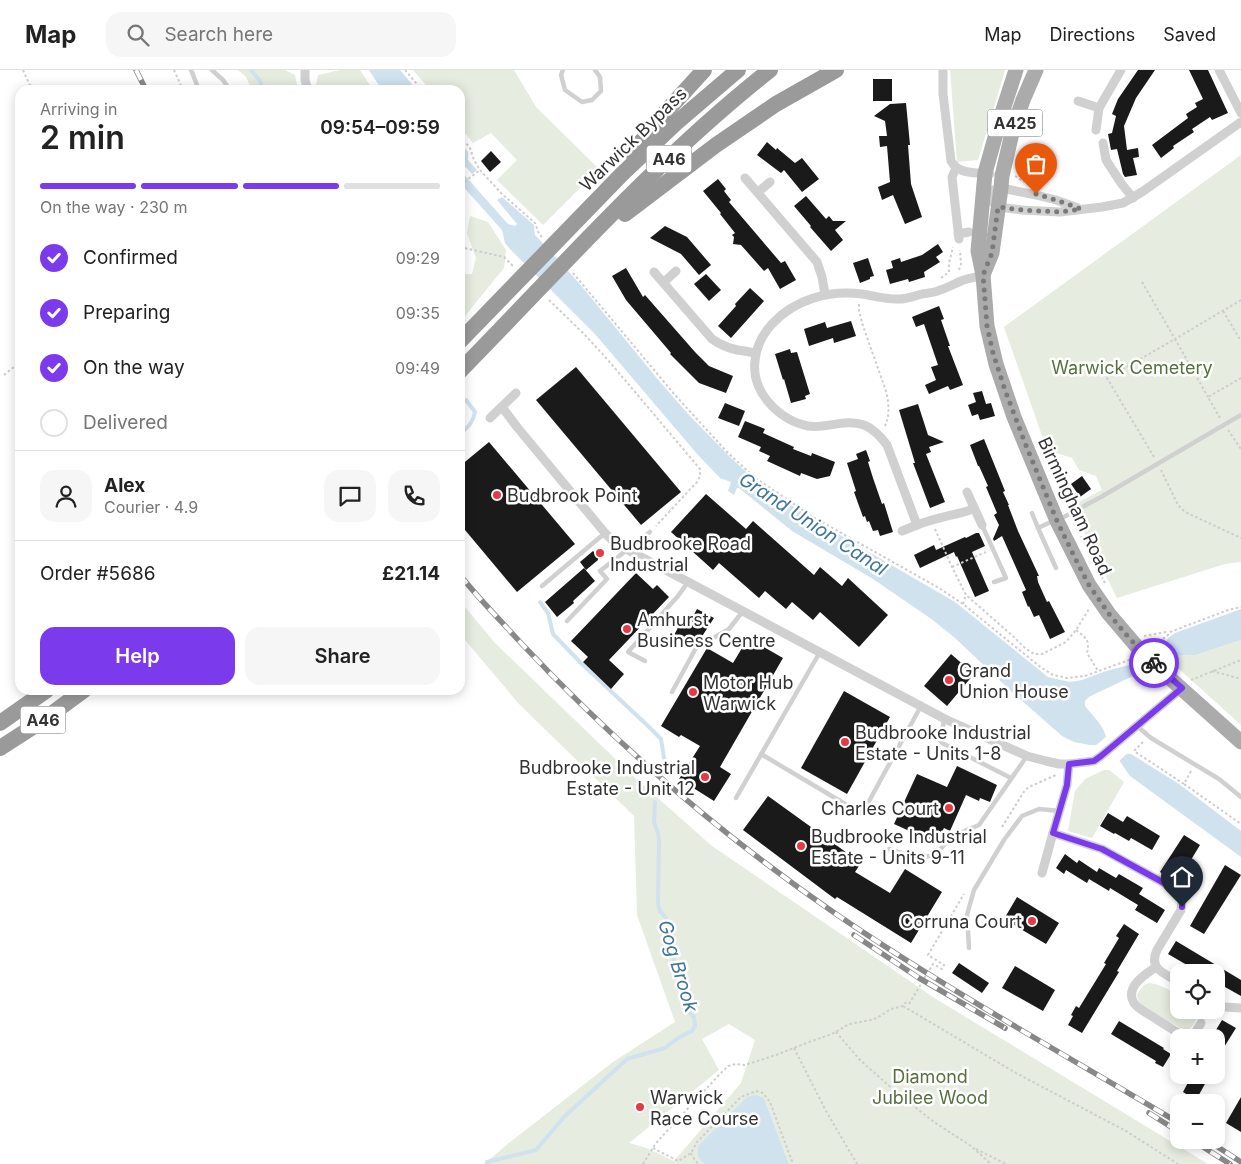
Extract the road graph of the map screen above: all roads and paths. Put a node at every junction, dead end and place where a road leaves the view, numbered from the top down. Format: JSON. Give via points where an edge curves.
{"nodes":[{"id":1,"x":23,"y":70,"type":"edge"},
{"id":2,"x":174,"y":70,"type":"edge"},
{"id":3,"x":191,"y":70,"type":"edge"},
{"id":4,"x":212,"y":70,"type":"edge"},
{"id":5,"x":305,"y":70,"type":"edge"},
{"id":6,"x":405,"y":70,"type":"edge"},
{"id":7,"x":563,"y":70,"type":"edge"},
{"id":8,"x":595,"y":70,"type":"edge"},
{"id":9,"x":704,"y":70,"type":"edge"},
{"id":10,"x":738,"y":70,"type":"edge"},
{"id":11,"x":770,"y":70,"type":"edge"},
{"id":12,"x":836,"y":70,"type":"edge"},
{"id":13,"x":943,"y":70,"type":"edge"},
{"id":14,"x":1016,"y":70,"type":"edge"},
{"id":15,"x":1036,"y":70,"type":"edge"},
{"id":16,"x":1121,"y":70,"type":"edge"},
{"id":17,"x":1219,"y":70,"type":"edge"},
{"id":18,"x":30,"y":85,"type":"edge"},
{"id":19,"x":181,"y":85,"type":"edge"},
{"id":20,"x":197,"y":85,"type":"edge"},
{"id":21,"x":226,"y":85,"type":"edge"},
{"id":22,"x":306,"y":85,"type":"edge"},
{"id":23,"x":418,"y":85,"type":"edge"},
{"id":24,"x":1078,"y":101,"type":"dead end"},
{"id":25,"x":1099,"y":108,"type":"junction"},
{"id":26,"x":1241,"y":113,"type":"edge"},
{"id":27,"x":1241,"y":122,"type":"edge"},
{"id":28,"x":1096,"y":130,"type":"dead end"},
{"id":29,"x":465,"y":142,"type":"edge"},
{"id":30,"x":1104,"y":143,"type":"dead end"},
{"id":31,"x":956,"y":168,"type":"junction"},
{"id":32,"x":480,"y":170,"type":"junction"},
{"id":33,"x":985,"y":173,"type":"junction"},
{"id":34,"x":745,"y":178,"type":"dead end"},
{"id":35,"x":465,"y":181,"type":"edge"},
{"id":36,"x":770,"y":182,"type":"dead end"},
{"id":37,"x":1001,"y":182,"type":"junction"},
{"id":38,"x":758,"y":192,"type":"junction"},
{"id":39,"x":983,"y":193,"type":"junction"},
{"id":40,"x":1133,"y":198,"type":"junction"},
{"id":41,"x":998,"y":207,"type":"junction"},
{"id":42,"x":1081,"y":209,"type":"junction"},
{"id":43,"x":572,"y":227,"type":"junction"},
{"id":44,"x":969,"y":232,"type":"dead end"},
{"id":45,"x":958,"y":236,"type":"junction"},
{"id":46,"x":552,"y":241,"type":"junction"},
{"id":47,"x":465,"y":248,"type":"edge"},
{"id":48,"x":575,"y":257,"type":"junction"},
{"id":49,"x":517,"y":269,"type":"dead end"},
{"id":50,"x":676,"y":271,"type":"dead end"},
{"id":51,"x":654,"y":272,"type":"dead end"},
{"id":52,"x":983,"y":275,"type":"junction"},
{"id":53,"x":664,"y":282,"type":"junction"},
{"id":54,"x":959,"y":282,"type":"junction"},
{"id":55,"x":1142,"y":282,"type":"dead end"},
{"id":56,"x":938,"y":291,"type":"junction"},
{"id":57,"x":826,"y":294,"type":"junction"},
{"id":58,"x":861,"y":294,"type":"junction"},
{"id":59,"x":545,"y":296,"type":"dead end"},
{"id":60,"x":1241,"y":300,"type":"edge"},
{"id":61,"x":1223,"y":311,"type":"junction"},
{"id":62,"x":465,"y":336,"type":"edge"},
{"id":63,"x":1175,"y":339,"type":"junction"},
{"id":64,"x":1241,"y":341,"type":"edge"},
{"id":65,"x":756,"y":353,"type":"junction"},
{"id":66,"x":15,"y":366,"type":"edge"},
{"id":67,"x":465,"y":366,"type":"edge"},
{"id":68,"x":4,"y":375,"type":"dead end"},
{"id":69,"x":1241,"y":378,"type":"edge"},
{"id":70,"x":516,"y":393,"type":"dead end"},
{"id":71,"x":1208,"y":397,"type":"junction"},
{"id":72,"x":502,"y":407,"type":"junction"},
{"id":73,"x":1241,"y":415,"type":"edge"},
{"id":74,"x":490,"y":418,"type":"dead end"},
{"id":75,"x":1224,"y":425,"type":"junction"},
{"id":76,"x":879,"y":435,"type":"junction"},
{"id":77,"x":1241,"y":449,"type":"edge"},
{"id":78,"x":1158,"y":464,"type":"junction"},
{"id":79,"x":966,"y":492,"type":"dead end"},
{"id":80,"x":974,"y":509,"type":"junction"},
{"id":81,"x":1032,"y":513,"type":"dead end"},
{"id":82,"x":1061,"y":518,"type":"junction"},
{"id":83,"x":931,"y":520,"type":"junction"},
{"id":84,"x":917,"y":525,"type":"junction"},
{"id":85,"x":982,"y":525,"type":"joint"},
{"id":86,"x":1038,"y":528,"type":"junction"},
{"id":87,"x":902,"y":531,"type":"dead end"},
{"id":88,"x":650,"y":532,"type":"joint"},
{"id":89,"x":605,"y":533,"type":"junction"},
{"id":90,"x":1241,"y":538,"type":"edge"},
{"id":91,"x":992,"y":549,"type":"junction"},
{"id":92,"x":628,"y":550,"type":"junction"},
{"id":93,"x":952,"y":567,"type":"junction"},
{"id":94,"x":1056,"y":568,"type":"dead end"},
{"id":95,"x":688,"y":582,"type":"junction"},
{"id":96,"x":994,"y":582,"type":"dead end"},
{"id":97,"x":542,"y":586,"type":"dead end"},
{"id":98,"x":1109,"y":590,"type":"dead end"},
{"id":99,"x":966,"y":595,"type":"junction"},
{"id":100,"x":963,"y":604,"type":"junction"},
{"id":101,"x":1092,"y":605,"type":"dead end"},
{"id":102,"x":1241,"y":606,"type":"edge"},
{"id":103,"x":743,"y":611,"type":"junction"},
{"id":104,"x":567,"y":620,"type":"dead end"},
{"id":105,"x":1076,"y":630,"type":"junction"},
{"id":106,"x":1168,"y":635,"type":"junction"},
{"id":107,"x":1138,"y":643,"type":"junction"},
{"id":108,"x":1158,"y":644,"type":"dead end"},
{"id":109,"x":820,"y":652,"type":"junction"},
{"id":110,"x":1241,"y":660,"type":"edge"},
{"id":111,"x":645,"y":661,"type":"dead end"},
{"id":112,"x":1212,"y":671,"type":"junction"},
{"id":113,"x":1241,"y":679,"type":"edge"},
{"id":114,"x":1181,"y":687,"type":"junction"},
{"id":115,"x":672,"y":692,"type":"dead end"},
{"id":116,"x":40,"y":695,"type":"edge"},
{"id":117,"x":77,"y":695,"type":"edge"},
{"id":118,"x":921,"y":706,"type":"junction"},
{"id":119,"x":945,"y":719,"type":"junction"},
{"id":120,"x":0,"y":723,"type":"edge"},
{"id":121,"x":1137,"y":726,"type":"junction"},
{"id":122,"x":1151,"y":738,"type":"junction"},
{"id":123,"x":1237,"y":738,"type":"edge"},
{"id":124,"x":0,"y":748,"type":"edge"},
{"id":125,"x":761,"y":754,"type":"junction"},
{"id":126,"x":1026,"y":756,"type":"junction"},
{"id":127,"x":1069,"y":764,"type":"junction"},
{"id":128,"x":1195,"y":765,"type":"junction"},
{"id":129,"x":1011,"y":778,"type":"junction"},
{"id":130,"x":1184,"y":784,"type":"junction"},
{"id":131,"x":1241,"y":797,"type":"edge"},
{"id":132,"x":736,"y":798,"type":"dead end"},
{"id":133,"x":1060,"y":811,"type":"junction"},
{"id":134,"x":1241,"y":824,"type":"edge"},
{"id":135,"x":1053,"y":833,"type":"junction"},
{"id":136,"x":889,"y":850,"type":"dead end"},
{"id":137,"x":1042,"y":872,"type":"dead end"},
{"id":138,"x":969,"y":948,"type":"dead end"},
{"id":139,"x":929,"y":955,"type":"dead end"},
{"id":140,"x":1156,"y":967,"type":"junction"},
{"id":141,"x":1170,"y":977,"type":"edge"},
{"id":142,"x":903,"y":1006,"type":"junction"},
{"id":143,"x":1225,"y":1007,"type":"edge"},
{"id":144,"x":1241,"y":1008,"type":"edge"},
{"id":145,"x":1201,"y":1023,"type":"dead end"},
{"id":146,"x":1172,"y":1029,"type":"edge"},
{"id":147,"x":1197,"y":1029,"type":"edge"},
{"id":148,"x":836,"y":1032,"type":"junction"},
{"id":149,"x":794,"y":1048,"type":"junction"},
{"id":150,"x":971,"y":1146,"type":"junction"},
{"id":151,"x":653,"y":1148,"type":"junction"},
{"id":152,"x":691,"y":1152,"type":"junction"},
{"id":153,"x":643,"y":1164,"type":"edge"},
{"id":154,"x":698,"y":1164,"type":"edge"},
{"id":155,"x":793,"y":1164,"type":"edge"},
{"id":156,"x":857,"y":1164,"type":"edge"},
{"id":157,"x":991,"y":1164,"type":"edge"},
{"id":158,"x":1006,"y":1164,"type":"edge"},
{"id":159,"x":1178,"y":1164,"type":"edge"}],
"edges":[{"from":1,"to":18,"type":"path"},
{"from":2,"to":19,"type":"path"},
{"from":3,"to":20,"type":"lane"},
{"from":4,"to":21,"type":"lane"},
{"from":5,"to":22,"type":"street"},
{"from":6,"to":23,"type":"path"},
{"from":7,"to":8,"type":"lane","via":[[560,74],[565,90],[582,102],[592,100],[601,91],[600,77]]},
{"from":9,"to":43,"type":"highway"},
{"from":10,"to":43,"type":"highway","name":"Warwick Bypass","number":"A46","via":[[622,174]]},
{"from":11,"to":48,"type":"highway","number":"A46","via":[[685,143]]},
{"from":12,"to":48,"type":"highway","via":[[776,104],[716,145]]},
{"from":13,"to":31,"type":"street","via":[[950,158]]},
{"from":14,"to":33,"type":"main road","name":"Birmingham Road","number":"A425"},
{"from":15,"to":37,"type":"main road","name":"Birmingham Road","number":"A425","via":[[1013,129]]},
{"from":16,"to":25,"type":"street"},
{"from":17,"to":26,"type":"street"},
{"from":24,"to":25,"type":"street"},
{"from":25,"to":28,"type":"street"},
{"from":27,"to":40,"type":"street"},
{"from":29,"to":32,"type":"path"},
{"from":30,"to":40,"type":"street","via":[[1106,160]]},
{"from":31,"to":33,"type":"street"},
{"from":31,"to":45,"type":"street","via":[[952,178]]},
{"from":32,"to":35,"type":"path"},
{"from":32,"to":46,"type":"path","via":[[535,223],[539,234]]},
{"from":33,"to":37,"type":"street"},
{"from":33,"to":39,"type":"main road","name":"Birmingham Road","number":"A425"},
{"from":34,"to":38,"type":"street"},
{"from":36,"to":38,"type":"street"},
{"from":37,"to":39,"type":"street"},
{"from":37,"to":41,"type":"main road","name":"Birmingham Road","number":"A425"},
{"from":37,"to":42,"type":"street"},
{"from":38,"to":57,"type":"street","via":[[817,262]]},
{"from":39,"to":41,"type":"street"},
{"from":39,"to":52,"type":"main road","name":"Birmingham Road","number":"A425","via":[[978,251]]},
{"from":40,"to":42,"type":"street","via":[[1114,206]]},
{"from":41,"to":42,"type":"street","via":[[1060,212]]},
{"from":41,"to":52,"type":"main road","name":"Birmingham Road","number":"A425","via":[[992,253]]},
{"from":43,"to":46,"type":"highway","name":"Warwick Bypass","number":"A46"},
{"from":44,"to":45,"type":"street"},
{"from":45,"to":54,"type":"path"},
{"from":45,"to":56,"type":"path","via":[[954,234],[949,272],[938,280]]},
{"from":46,"to":62,"type":"highway","number":"A46"},
{"from":47,"to":49,"type":"path","via":[[504,257]]},
{"from":48,"to":67,"type":"highway","number":"A46"},
{"from":48,"to":100,"type":"path","via":[[675,395],[754,477],[813,517]]},
{"from":50,"to":53,"type":"street"},
{"from":51,"to":53,"type":"street"},
{"from":52,"to":54,"type":"street"},
{"from":52,"to":82,"type":"main road","name":"Birmingham Road","number":"A425","via":[[987,326],[996,364],[1014,417]]},
{"from":53,"to":65,"type":"street","via":[[712,339],[729,348]]},
{"from":54,"to":56,"type":"street"},
{"from":55,"to":63,"type":"path"},
{"from":56,"to":58,"type":"street","via":[[901,299]]},
{"from":57,"to":58,"type":"street"},
{"from":57,"to":65,"type":"street","via":[[798,304],[778,318],[762,338]]},
{"from":58,"to":76,"type":"path","via":[[860,318],[888,400],[889,416]]},
{"from":59,"to":88,"type":"path","via":[[608,360],[700,469],[697,482]]},
{"from":60,"to":61,"type":"path"},
{"from":61,"to":63,"type":"path"},
{"from":61,"to":64,"type":"path"},
{"from":63,"to":71,"type":"path"},
{"from":63,"to":78,"type":"path","via":[[1107,378]]},
{"from":65,"to":76,"type":"street","via":[[757,382],[770,404],[783,415],[811,426],[844,422],[858,424]]},
{"from":66,"to":68,"type":"path"},
{"from":69,"to":71,"type":"path"},
{"from":70,"to":72,"type":"street"},
{"from":71,"to":75,"type":"path"},
{"from":72,"to":74,"type":"street"},
{"from":72,"to":89,"type":"street"},
{"from":73,"to":75,"type":"lane"},
{"from":75,"to":77,"type":"path"},
{"from":75,"to":78,"type":"lane"},
{"from":76,"to":84,"type":"street","via":[[887,445]]},
{"from":78,"to":82,"type":"lane"},
{"from":78,"to":90,"type":"path","via":[[1185,512]]},
{"from":79,"to":80,"type":"street"},
{"from":80,"to":83,"type":"street"},
{"from":80,"to":85,"type":"street"},
{"from":81,"to":86,"type":"lane"},
{"from":82,"to":86,"type":"lane"},
{"from":82,"to":98,"type":"path"},
{"from":82,"to":107,"type":"main road","name":"Birmingham Road","number":"A425","via":[[1089,585],[1109,614]]},
{"from":83,"to":84,"type":"street"},
{"from":83,"to":93,"type":"path"},
{"from":84,"to":87,"type":"street"},
{"from":85,"to":91,"type":"lane"},
{"from":86,"to":94,"type":"lane"},
{"from":88,"to":92,"type":"lane"},
{"from":89,"to":92,"type":"street"},
{"from":89,"to":97,"type":"lane"},
{"from":91,"to":93,"type":"path"},
{"from":91,"to":96,"type":"lane","via":[[1006,578]]},
{"from":92,"to":95,"type":"street"},
{"from":92,"to":104,"type":"lane","via":[[600,571],[607,578]]},
{"from":93,"to":99,"type":"path"},
{"from":95,"to":103,"type":"street"},
{"from":95,"to":111,"type":"lane","via":[[628,652]]},
{"from":99,"to":100,"type":"path"},
{"from":99,"to":105,"type":"path","via":[[1034,654],[1042,654],[1061,645]]},
{"from":100,"to":105,"type":"path","via":[[1053,675],[1067,678],[1098,671],[1087,653],[1087,640]]},
{"from":101,"to":105,"type":"path"},
{"from":102,"to":106,"type":"path"},
{"from":103,"to":109,"type":"street"},
{"from":103,"to":115,"type":"lane","via":[[729,629],[696,648]]},
{"from":106,"to":107,"type":"path","via":[[1166,632],[1140,636]]},
{"from":106,"to":108,"type":"path"},
{"from":107,"to":114,"type":"main road","name":"Birmingham Road"},
{"from":109,"to":118,"type":"street"},
{"from":109,"to":125,"type":"lane"},
{"from":110,"to":112,"type":"path"},
{"from":112,"to":113,"type":"path"},
{"from":112,"to":114,"type":"path"},
{"from":114,"to":121,"type":"street"},
{"from":114,"to":123,"type":"main road","name":"Birmingham Road"},
{"from":116,"to":120,"type":"highway","number":"A46"},
{"from":117,"to":124,"type":"highway","number":"A46"},
{"from":118,"to":119,"type":"street"},
{"from":118,"to":125,"type":"lane","via":[[862,814]]},
{"from":119,"to":126,"type":"street"},
{"from":119,"to":129,"type":"lane","via":[[939,739],[942,744]]},
{"from":121,"to":122,"type":"lane"},
{"from":121,"to":127,"type":"street","via":[[1094,761]]},
{"from":122,"to":128,"type":"lane"},
{"from":122,"to":130,"type":"path","via":[[1134,750]]},
{"from":125,"to":132,"type":"lane"},
{"from":126,"to":127,"type":"street"},
{"from":126,"to":129,"type":"lane"},
{"from":127,"to":133,"type":"street"},
{"from":128,"to":130,"type":"path"},
{"from":128,"to":131,"type":"lane"},
{"from":129,"to":136,"type":"lane","via":[[979,824],[962,832],[935,855],[910,856]]},
{"from":130,"to":134,"type":"path"},
{"from":133,"to":135,"type":"street"},
{"from":133,"to":138,"type":"lane","via":[[1039,809],[1022,816],[1004,840],[974,890],[968,915]]},
{"from":135,"to":137,"type":"street"},
{"from":135,"to":140,"type":"street","via":[[1102,849],[1178,892],[1182,907],[1154,956]]},
{"from":139,"to":142,"type":"path","via":[[944,965],[942,969],[933,964],[909,1004]]},
{"from":140,"to":141,"type":"street"},
{"from":140,"to":146,"type":"street","via":[[1138,980],[1132,999],[1142,1010]]},
{"from":142,"to":148,"type":"path","via":[[878,1018],[849,1024]]},
{"from":142,"to":159,"type":"path","via":[[1016,1073],[1126,1131]]},
{"from":143,"to":144,"type":"street"},
{"from":145,"to":147,"type":"street"},
{"from":148,"to":149,"type":"path"},
{"from":148,"to":150,"type":"path","via":[[860,1060],[896,1092]]},
{"from":149,"to":151,"type":"path","via":[[776,1056],[728,1066]]},
{"from":149,"to":156,"type":"path"},
{"from":150,"to":157,"type":"path"},
{"from":150,"to":158,"type":"path"},
{"from":151,"to":152,"type":"path","via":[[678,1161]]},
{"from":151,"to":153,"type":"path"},
{"from":152,"to":154,"type":"path"},
{"from":152,"to":155,"type":"path","via":[[741,1097],[756,1091],[763,1093],[770,1102]]}]}
